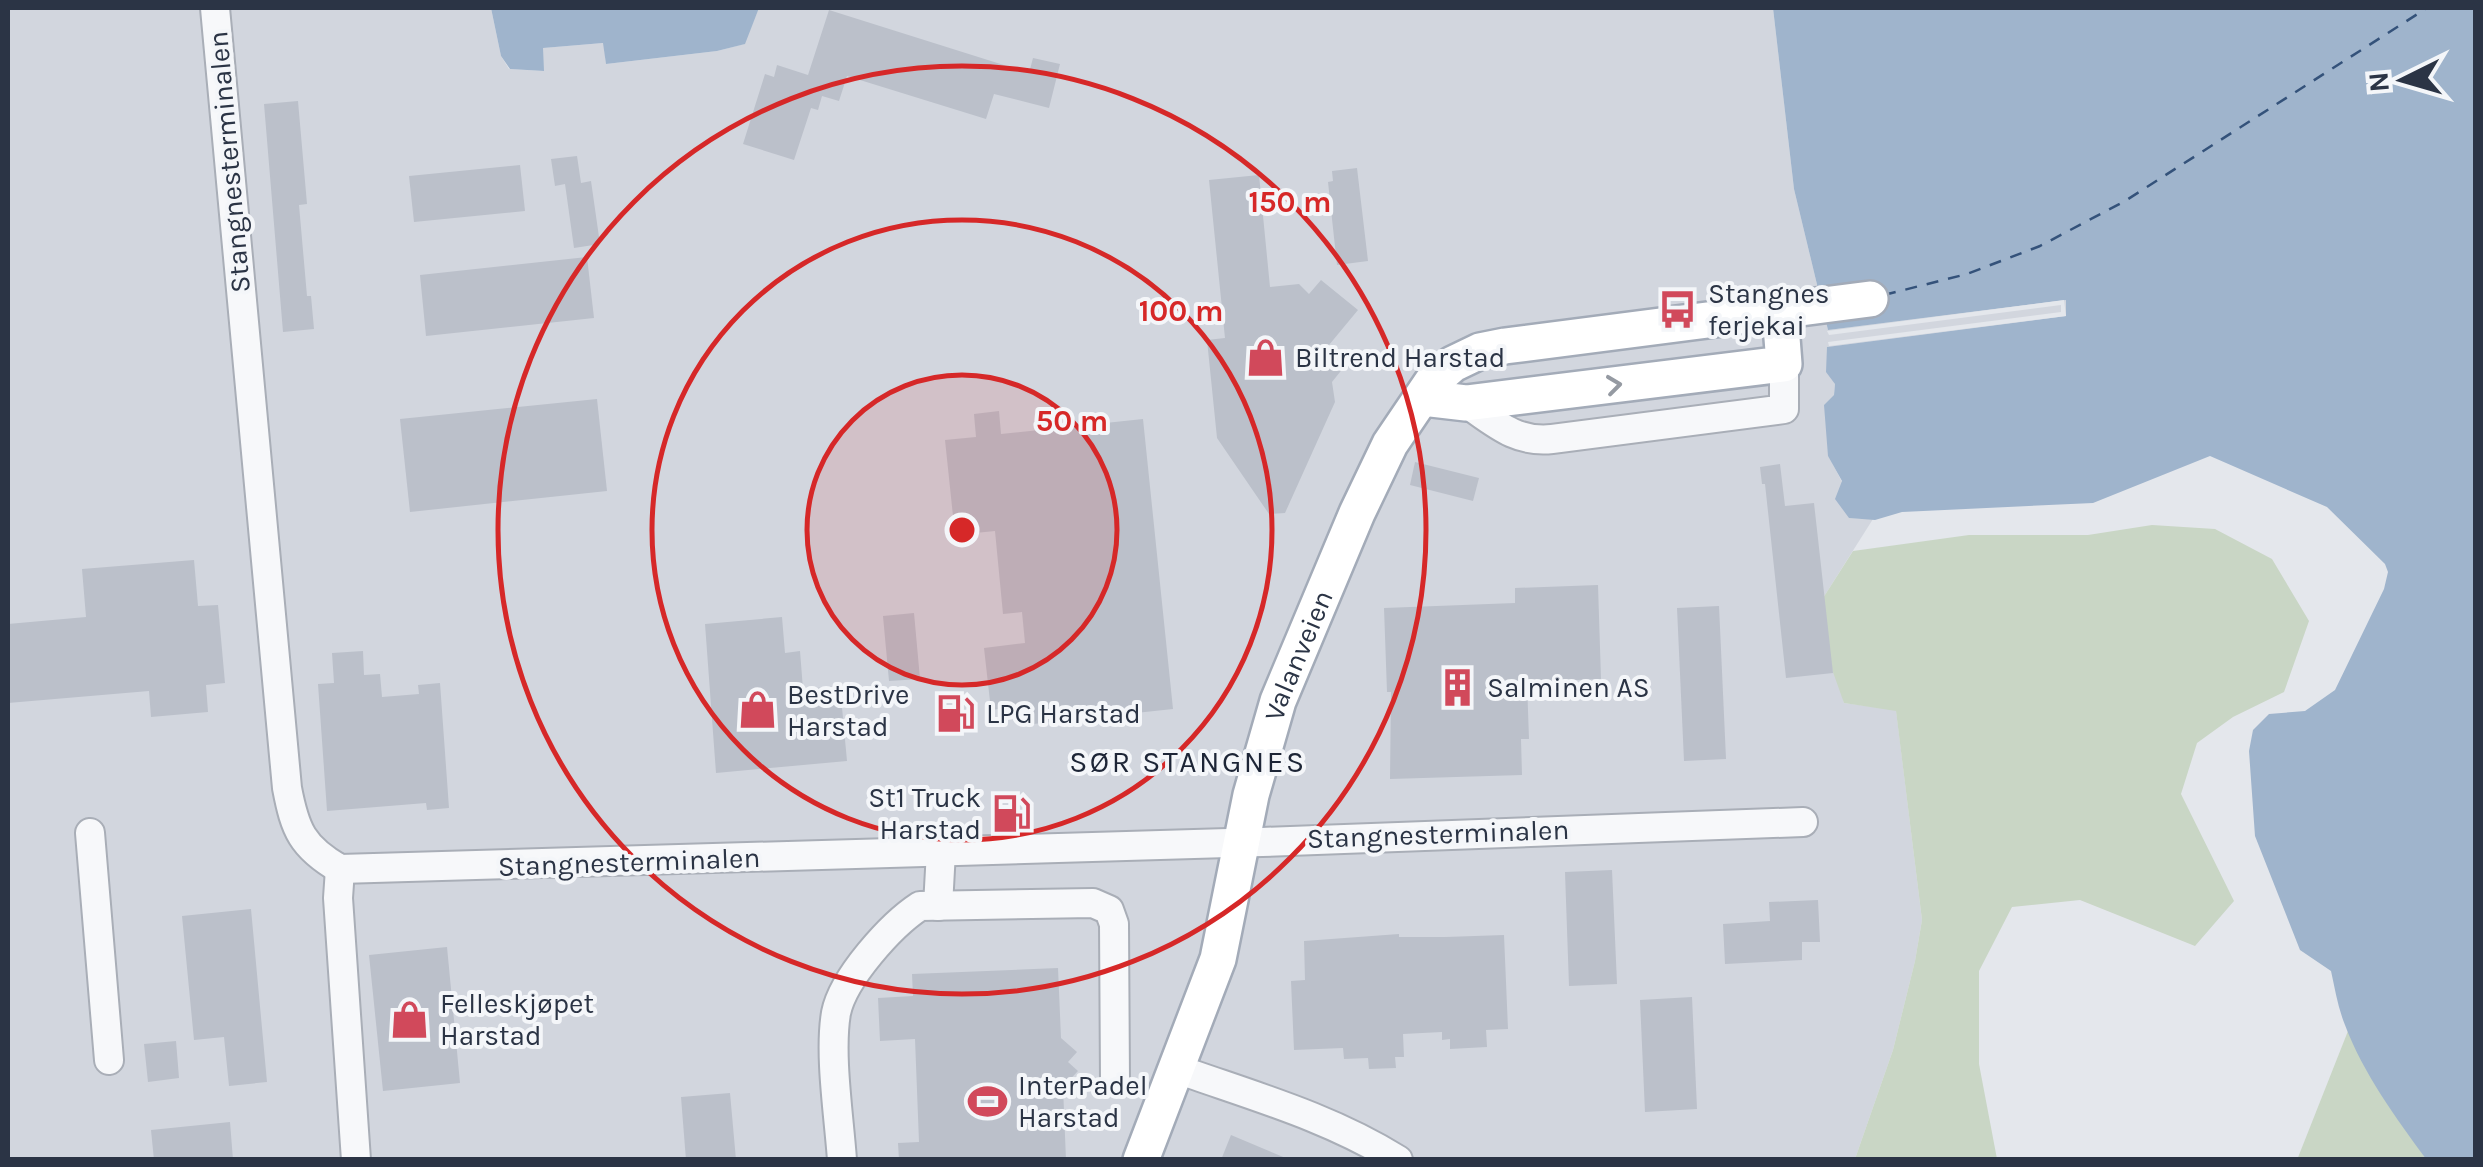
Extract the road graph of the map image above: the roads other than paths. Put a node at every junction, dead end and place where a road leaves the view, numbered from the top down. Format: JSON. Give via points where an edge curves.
{"nodes":[{"id":1,"x":215,"y":8,"type":"edge"},
{"id":2,"x":1870,"y":299,"type":"dead end"},
{"id":3,"x":1795,"y":310,"type":"junction"},
{"id":4,"x":1422,"y":398,"type":"junction"},
{"id":5,"x":1804,"y":822,"type":"dead end"},
{"id":6,"x":90,"y":833,"type":"dead end"},
{"id":7,"x":1241,"y":842,"type":"junction"},
{"id":8,"x":941,"y":851,"type":"junction"},
{"id":9,"x":340,"y":868,"type":"junction"},
{"id":10,"x":938,"y":906,"type":"junction"},
{"id":11,"x":108,"y":1060,"type":"dead end"},
{"id":12,"x":1177,"y":1069,"type":"junction"},
{"id":13,"x":1115,"y":1081,"type":"dead end"},
{"id":14,"x":356,"y":1160,"type":"edge"},
{"id":15,"x":842,"y":1160,"type":"edge"},
{"id":16,"x":1141,"y":1160,"type":"edge"},
{"id":17,"x":1398,"y":1160,"type":"edge"}],
"edges":[{"from":1,"to":9,"type":"street","name":"Stangnesterminalen","via":[[286,788],[302,839]]},
{"from":2,"to":3,"type":"main road","name":"Valanveien"},
{"from":3,"to":4,"type":"main road","name":"Valanveien","via":[[1480,351],[1453,364]]},
{"from":4,"to":3,"type":"main road","one_way":true,"via":[[1466,404],[1784,364]]},
{"from":4,"to":7,"type":"main road","name":"Valanveien","via":[[1390,444],[1298,652]]},
{"from":5,"to":7,"type":"street","name":"Stangnesterminalen"},
{"from":6,"to":11,"type":"street"},
{"from":7,"to":8,"type":"street","name":"Stangnesterminalen"},
{"from":7,"to":12,"type":"main road","name":"Valanveien","via":[[1218,958]]},
{"from":8,"to":9,"type":"street","name":"Stangnesterminalen"},
{"from":8,"to":10,"type":"street"},
{"from":9,"to":14,"type":"street"},
{"from":10,"to":13,"type":"street","via":[[1093,904],[1108,910],[1114,924]]},
{"from":10,"to":15,"type":"street","via":[[920,906],[897,921],[837,1009]]},
{"from":12,"to":16,"type":"main road","name":"Valanveien"},
{"from":12,"to":17,"type":"street","via":[[1299,1110]]}]}
